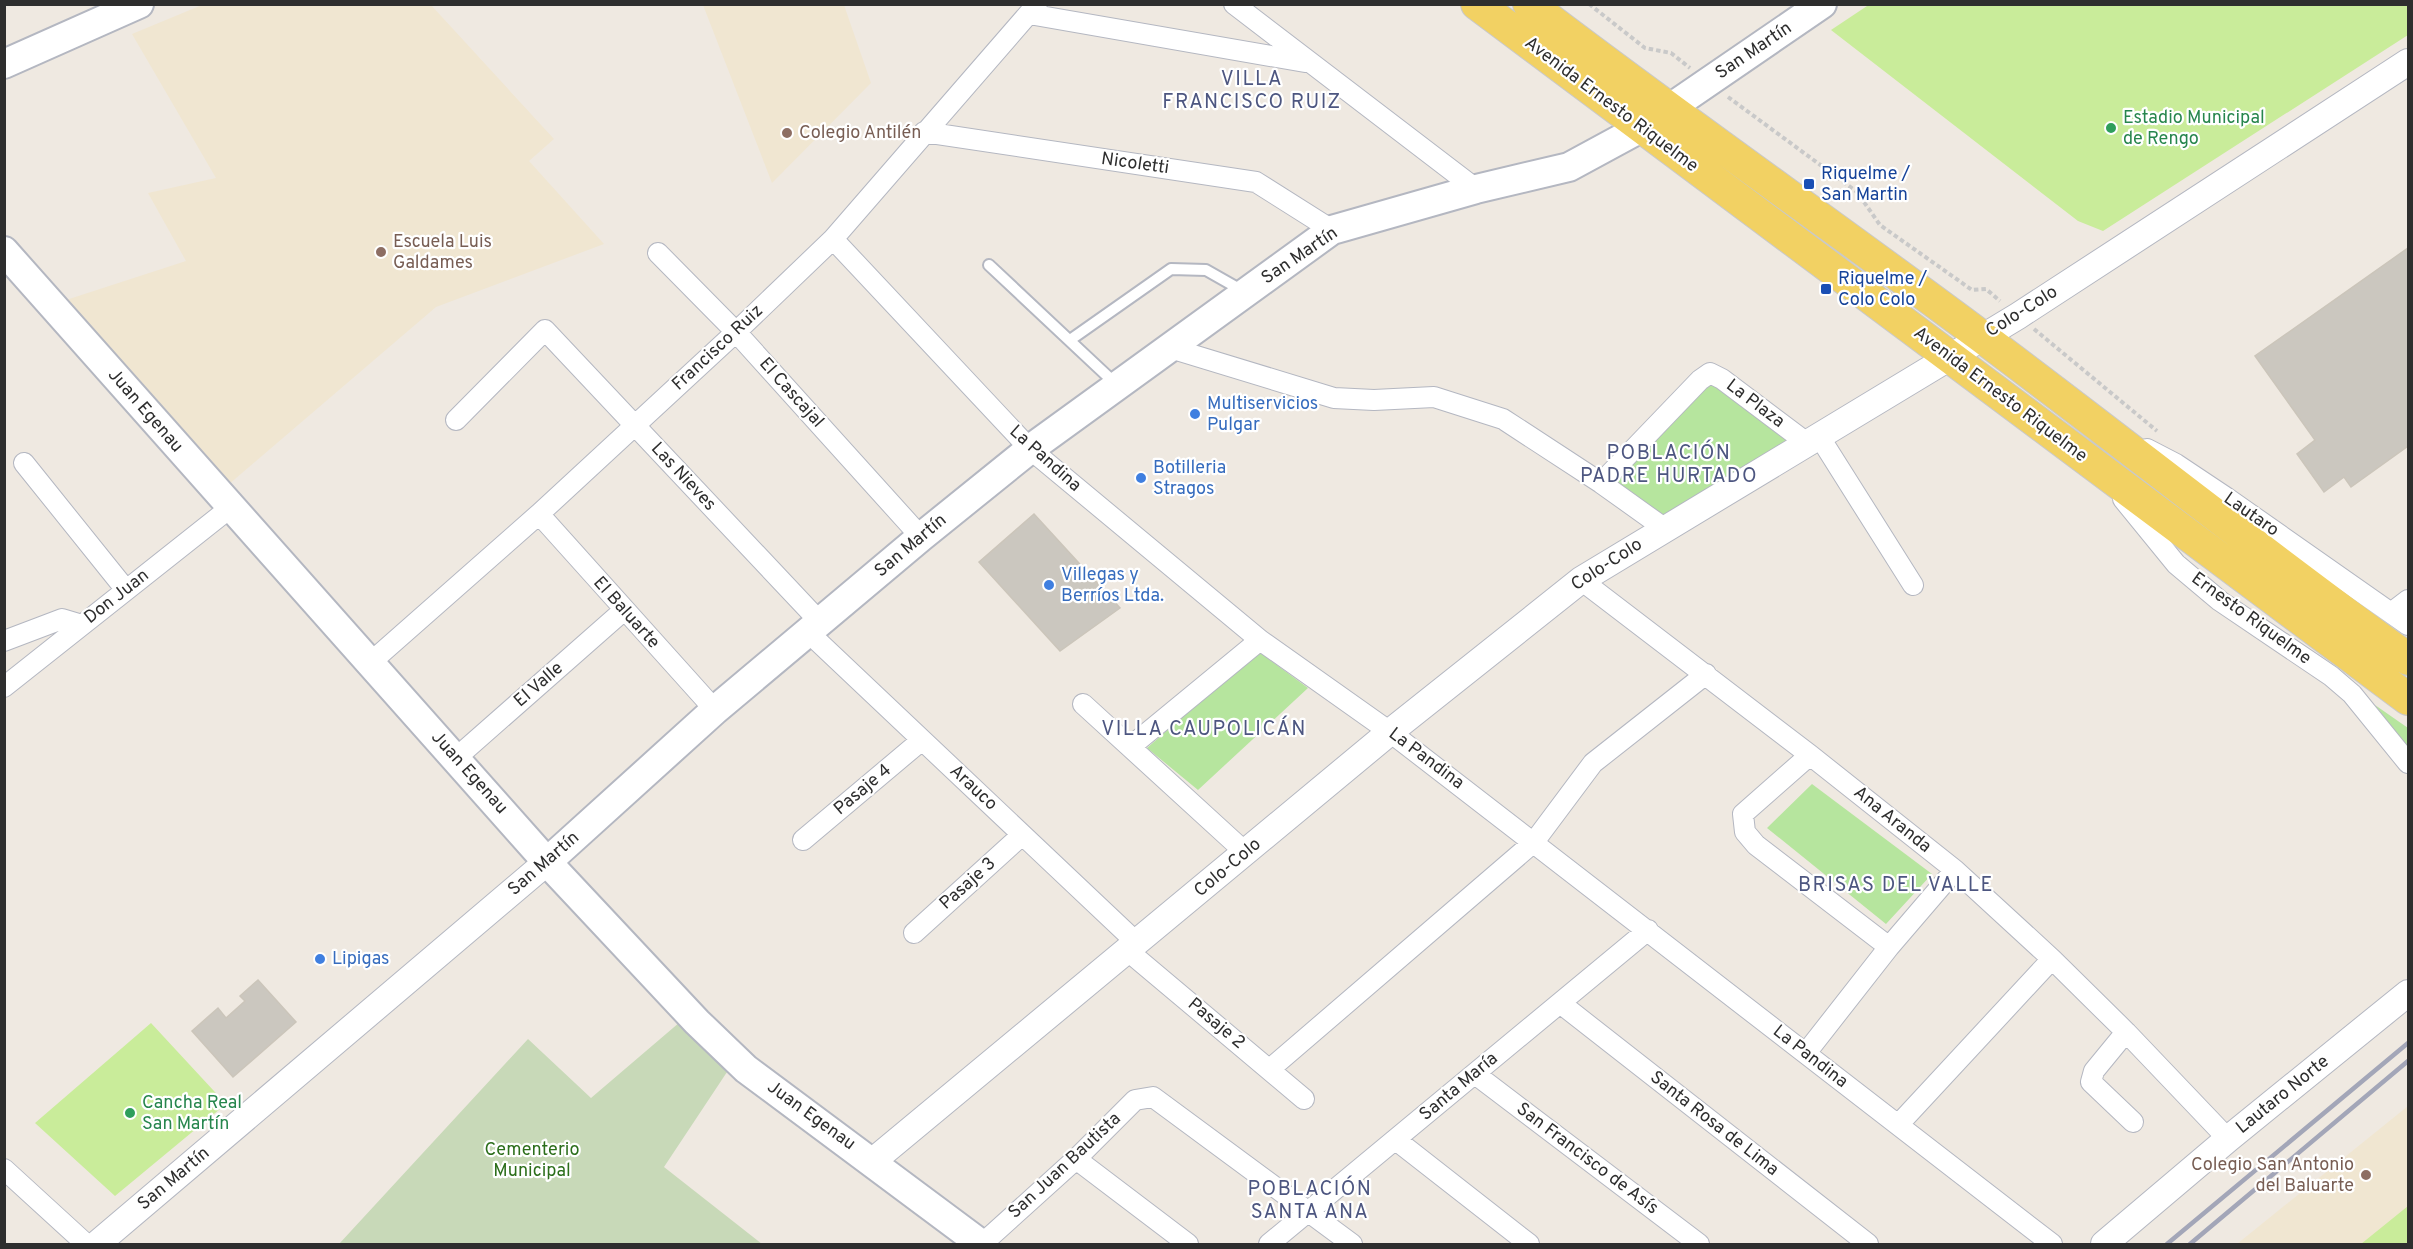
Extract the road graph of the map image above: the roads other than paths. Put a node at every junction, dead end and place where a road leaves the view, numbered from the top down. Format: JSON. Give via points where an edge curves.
{"nodes":[{"id":1,"x":139,"y":4,"type":"edge"},
{"id":2,"x":1234,"y":4,"type":"edge"},
{"id":3,"x":1477,"y":4,"type":"edge"},
{"id":4,"x":1529,"y":4,"type":"edge"},
{"id":5,"x":1822,"y":4,"type":"edge"},
{"id":6,"x":1033,"y":9,"type":"edge"},
{"id":7,"x":1308,"y":62,"type":"junction"},
{"id":8,"x":2409,"y":62,"type":"edge"},
{"id":9,"x":4,"y":64,"type":"edge"},
{"id":10,"x":1667,"y":110,"type":"junction"},
{"id":11,"x":1641,"y":128,"type":"junction"},
{"id":12,"x":924,"y":132,"type":"junction"},
{"id":13,"x":1476,"y":189,"type":"junction"},
{"id":14,"x":1332,"y":230,"type":"junction"},
{"id":15,"x":833,"y":239,"type":"junction"},
{"id":16,"x":4,"y":251,"type":"edge"},
{"id":17,"x":658,"y":253,"type":"dead end"},
{"id":18,"x":989,"y":265,"type":"dead end"},
{"id":19,"x":1246,"y":293,"type":"junction"},
{"id":20,"x":736,"y":332,"type":"junction"},
{"id":21,"x":1982,"y":338,"type":"junction"},
{"id":22,"x":1070,"y":340,"type":"junction"},
{"id":23,"x":1170,"y":348,"type":"junction"},
{"id":24,"x":1950,"y":357,"type":"junction"},
{"id":25,"x":1118,"y":386,"type":"junction"},
{"id":26,"x":2086,"y":418,"type":"junction"},
{"id":27,"x":456,"y":420,"type":"dead end"},
{"id":28,"x":634,"y":425,"type":"junction"},
{"id":29,"x":1813,"y":439,"type":"junction"},
{"id":30,"x":1030,"y":449,"type":"junction"},
{"id":31,"x":24,"y":463,"type":"dead end"},
{"id":32,"x":2098,"y":469,"type":"junction"},
{"id":33,"x":1601,"y":483,"type":"junction"},
{"id":34,"x":230,"y":508,"type":"junction"},
{"id":35,"x":539,"y":514,"type":"junction"},
{"id":36,"x":1664,"y":528,"type":"junction"},
{"id":37,"x":921,"y":537,"type":"junction"},
{"id":38,"x":1581,"y":580,"type":"junction"},
{"id":39,"x":1913,"y":585,"type":"dead end"},
{"id":40,"x":126,"y":590,"type":"junction"},
{"id":41,"x":2409,"y":600,"type":"edge"},
{"id":42,"x":623,"y":611,"type":"junction"},
{"id":43,"x":2391,"y":613,"type":"junction"},
{"id":44,"x":82,"y":625,"type":"junction"},
{"id":45,"x":2409,"y":625,"type":"edge"},
{"id":46,"x":815,"y":628,"type":"junction"},
{"id":47,"x":6,"y":637,"type":"edge"},
{"id":48,"x":1260,"y":640,"type":"junction"},
{"id":49,"x":2409,"y":659,"type":"edge"},
{"id":50,"x":370,"y":663,"type":"junction"},
{"id":51,"x":1706,"y":674,"type":"junction"},
{"id":52,"x":4,"y":687,"type":"edge"},
{"id":53,"x":2409,"y":699,"type":"edge"},
{"id":54,"x":1083,"y":704,"type":"dead end"},
{"id":55,"x":715,"y":710,"type":"junction"},
{"id":56,"x":1390,"y":732,"type":"junction"},
{"id":57,"x":922,"y":740,"type":"junction"},
{"id":58,"x":1130,"y":747,"type":"junction"},
{"id":59,"x":1810,"y":755,"type":"junction"},
{"id":60,"x":456,"y":759,"type":"junction"},
{"id":61,"x":2409,"y":764,"type":"edge"},
{"id":62,"x":1022,"y":835,"type":"junction"},
{"id":63,"x":803,"y":840,"type":"dead end"},
{"id":64,"x":1534,"y":842,"type":"junction"},
{"id":65,"x":1246,"y":852,"type":"junction"},
{"id":66,"x":548,"y":862,"type":"junction"},
{"id":67,"x":1955,"y":870,"type":"junction"},
{"id":68,"x":1648,"y":930,"type":"junction"},
{"id":69,"x":914,"y":933,"type":"dead end"},
{"id":70,"x":1133,"y":947,"type":"junction"},
{"id":71,"x":1889,"y":947,"type":"junction"},
{"id":72,"x":2052,"y":959,"type":"junction"},
{"id":73,"x":2409,"y":993,"type":"edge"},
{"id":74,"x":1560,"y":1003,"type":"junction"},
{"id":75,"x":2126,"y":1032,"type":"junction"},
{"id":76,"x":1806,"y":1053,"type":"junction"},
{"id":77,"x":1270,"y":1069,"type":"junction"},
{"id":78,"x":1475,"y":1074,"type":"junction"},
{"id":79,"x":1304,"y":1099,"type":"dead end"},
{"id":80,"x":2133,"y":1122,"type":"dead end"},
{"id":81,"x":1898,"y":1125,"type":"junction"},
{"id":82,"x":2228,"y":1139,"type":"junction"},
{"id":83,"x":1396,"y":1140,"type":"junction"},
{"id":84,"x":1076,"y":1159,"type":"junction"},
{"id":85,"x":873,"y":1161,"type":"junction"},
{"id":86,"x":4,"y":1168,"type":"edge"},
{"id":87,"x":1309,"y":1211,"type":"junction"},
{"id":88,"x":86,"y":1245,"type":"edge"},
{"id":89,"x":97,"y":1245,"type":"edge"},
{"id":90,"x":981,"y":1245,"type":"edge"},
{"id":91,"x":1188,"y":1245,"type":"edge"},
{"id":92,"x":1269,"y":1245,"type":"edge"},
{"id":93,"x":1352,"y":1245,"type":"edge"},
{"id":94,"x":1529,"y":1245,"type":"edge"},
{"id":95,"x":1700,"y":1245,"type":"edge"},
{"id":96,"x":1868,"y":1245,"type":"edge"},
{"id":97,"x":2052,"y":1245,"type":"edge"},
{"id":98,"x":2104,"y":1245,"type":"edge"}],
"edges":[{"from":1,"to":9,"type":"main road"},
{"from":2,"to":7,"type":"street"},
{"from":3,"to":11,"type":"main road","name":"Avenida Ernesto Riquelme"},
{"from":4,"to":10,"type":"main road","name":"Avenida Ernesto Riquelme"},
{"from":5,"to":10,"type":"main road","name":"San Martín"},
{"from":6,"to":7,"type":"street"},
{"from":6,"to":12,"type":"street","name":"Francisco Ruiz"},
{"from":7,"to":13,"type":"street"},
{"from":8,"to":21,"type":"street","name":"Colo-Colo"},
{"from":10,"to":11,"type":"main road","name":"San Martín"},
{"from":10,"to":21,"type":"main road","name":"Avenida Ernesto Riquelme"},
{"from":11,"to":13,"type":"main road","name":"San Martín","via":[[1569,167]]},
{"from":11,"to":24,"type":"main road","name":"Avenida Ernesto Riquelme"},
{"from":12,"to":14,"type":"street","name":"Nicoletti","via":[[1256,182]]},
{"from":12,"to":15,"type":"street","name":"Francisco Ruiz"},
{"from":13,"to":14,"type":"main road","name":"San Martín"},
{"from":14,"to":19,"type":"main road","name":"San Martín"},
{"from":15,"to":20,"type":"street","name":"Francisco Ruiz"},
{"from":15,"to":30,"type":"street","name":"La Pandina"},
{"from":16,"to":34,"type":"main road","name":"Juan Egenau"},
{"from":17,"to":20,"type":"street","name":"El Cascajal"},
{"from":18,"to":22,"type":"lane"},
{"from":19,"to":22,"type":"lane","via":[[1206,270],[1171,269]]},
{"from":19,"to":23,"type":"main road","name":"San Martín"},
{"from":20,"to":28,"type":"street","name":"Francisco Ruiz"},
{"from":20,"to":37,"type":"street","name":"El Cascajal"},
{"from":21,"to":24,"type":"street","name":"Colo-Colo"},
{"from":21,"to":26,"type":"main road","name":"Avenida Ernesto Riquelme"},
{"from":22,"to":25,"type":"lane"},
{"from":23,"to":25,"type":"main road","name":"San Martín"},
{"from":23,"to":33,"type":"street","via":[[1334,398],[1434,397],[1490,414]]},
{"from":24,"to":29,"type":"street","name":"Colo-Colo"},
{"from":24,"to":32,"type":"main road","name":"Avenida Ernesto Riquelme"},
{"from":25,"to":30,"type":"main road","name":"San Martín"},
{"from":26,"to":43,"type":"street","name":"Lautaro","via":[[2176,464]]},
{"from":26,"to":49,"type":"main road","name":"Avenida Ernesto Riquelme"},
{"from":27,"to":28,"type":"street","name":"Las Nieves","via":[[545,330]]},
{"from":28,"to":35,"type":"street","name":"Francisco Ruiz"},
{"from":28,"to":46,"type":"street","name":"Las Nieves"},
{"from":29,"to":33,"type":"street","name":"La Plaza","via":[[1710,373]]},
{"from":29,"to":36,"type":"street","name":"Colo-Colo"},
{"from":29,"to":39,"type":"street","name":"La Plaza"},
{"from":30,"to":37,"type":"main road","name":"San Martín"},
{"from":30,"to":48,"type":"street","name":"La Pandina"},
{"from":31,"to":40,"type":"street"},
{"from":32,"to":53,"type":"main road","name":"Avenida Ernesto Riquelme"},
{"from":32,"to":61,"type":"street","name":"Ernesto Riquelme","via":[[2176,564],[2220,601],[2352,694]]},
{"from":33,"to":36,"type":"street"},
{"from":34,"to":40,"type":"street","name":"Don Juan"},
{"from":34,"to":50,"type":"main road","name":"Juan Egenau"},
{"from":35,"to":42,"type":"street","name":"El Baluarte"},
{"from":35,"to":50,"type":"street","name":"Francisco Ruiz"},
{"from":36,"to":38,"type":"street","name":"Colo-Colo"},
{"from":37,"to":46,"type":"main road","name":"San Martín"},
{"from":38,"to":51,"type":"street","name":"Ana Aranda"},
{"from":38,"to":56,"type":"street","name":"Colo-Colo"},
{"from":40,"to":44,"type":"street","name":"Don Juan"},
{"from":41,"to":43,"type":"street"},
{"from":42,"to":55,"type":"street","name":"El Baluarte"},
{"from":42,"to":60,"type":"street","name":"El Valle"},
{"from":43,"to":45,"type":"street","name":"Lautaro"},
{"from":44,"to":47,"type":"street","via":[[62,619]]},
{"from":44,"to":52,"type":"street","name":"Don Juan"},
{"from":46,"to":55,"type":"main road","name":"San Martín"},
{"from":46,"to":57,"type":"street","name":"Arauco"},
{"from":48,"to":56,"type":"street","name":"La Pandina"},
{"from":48,"to":58,"type":"street"},
{"from":50,"to":60,"type":"main road","name":"Juan Egenau"},
{"from":51,"to":59,"type":"street","name":"Ana Aranda"},
{"from":51,"to":64,"type":"street","via":[[1593,763]]},
{"from":54,"to":58,"type":"street"},
{"from":55,"to":66,"type":"main road","name":"San Martín"},
{"from":56,"to":64,"type":"street","name":"La Pandina"},
{"from":56,"to":65,"type":"street","name":"Colo-Colo"},
{"from":57,"to":62,"type":"street","name":"Arauco"},
{"from":57,"to":63,"type":"street","name":"Pasaje 4"},
{"from":58,"to":65,"type":"street"},
{"from":59,"to":67,"type":"street","name":"Ana Aranda"},
{"from":59,"to":71,"type":"street","via":[[1743,814],[1745,832],[1756,845]]},
{"from":60,"to":66,"type":"main road","name":"Juan Egenau"},
{"from":62,"to":69,"type":"street","name":"Pasaje 3"},
{"from":62,"to":70,"type":"street","name":"Arauco"},
{"from":64,"to":68,"type":"street","name":"La Pandina"},
{"from":64,"to":77,"type":"street"},
{"from":65,"to":70,"type":"street","name":"Colo-Colo"},
{"from":66,"to":85,"type":"main road","name":"Juan Egenau","via":[[746,1069]]},
{"from":66,"to":89,"type":"street","name":"San Martín"},
{"from":67,"to":71,"type":"street"},
{"from":67,"to":72,"type":"street","name":"Ana Aranda"},
{"from":68,"to":74,"type":"street","name":"Santa María"},
{"from":68,"to":76,"type":"street","name":"La Pandina"},
{"from":70,"to":77,"type":"street","name":"Pasaje 2"},
{"from":70,"to":85,"type":"street","name":"Colo-Colo"},
{"from":71,"to":76,"type":"street"},
{"from":72,"to":75,"type":"street","name":"Ana Aranda"},
{"from":72,"to":81,"type":"street"},
{"from":73,"to":82,"type":"street","name":"Lautaro Norte"},
{"from":74,"to":78,"type":"street","name":"Santa María"},
{"from":74,"to":96,"type":"street","name":"Santa Rosa de Lima"},
{"from":75,"to":80,"type":"street","via":[[2094,1071],[2091,1082]]},
{"from":75,"to":82,"type":"street","name":"Ana Aranda"},
{"from":76,"to":81,"type":"street","name":"La Pandina"},
{"from":77,"to":79,"type":"street","name":"Pasaje 2"},
{"from":78,"to":83,"type":"street","name":"Santa María"},
{"from":78,"to":95,"type":"street","name":"San Francisco de Asís"},
{"from":81,"to":97,"type":"street","name":"La Pandina"},
{"from":82,"to":98,"type":"street","name":"Lautaro Norte"},
{"from":83,"to":87,"type":"street","name":"Santa María"},
{"from":83,"to":94,"type":"street"},
{"from":84,"to":87,"type":"street","name":"San Juan Bautista","via":[[1135,1100],[1153,1097]]},
{"from":84,"to":90,"type":"street","name":"San Juan Bautista"},
{"from":84,"to":91,"type":"street"},
{"from":85,"to":90,"type":"main road","name":"Juan Egenau"},
{"from":86,"to":88,"type":"street"},
{"from":87,"to":92,"type":"street","name":"Santa María"},
{"from":87,"to":93,"type":"street"}]}
